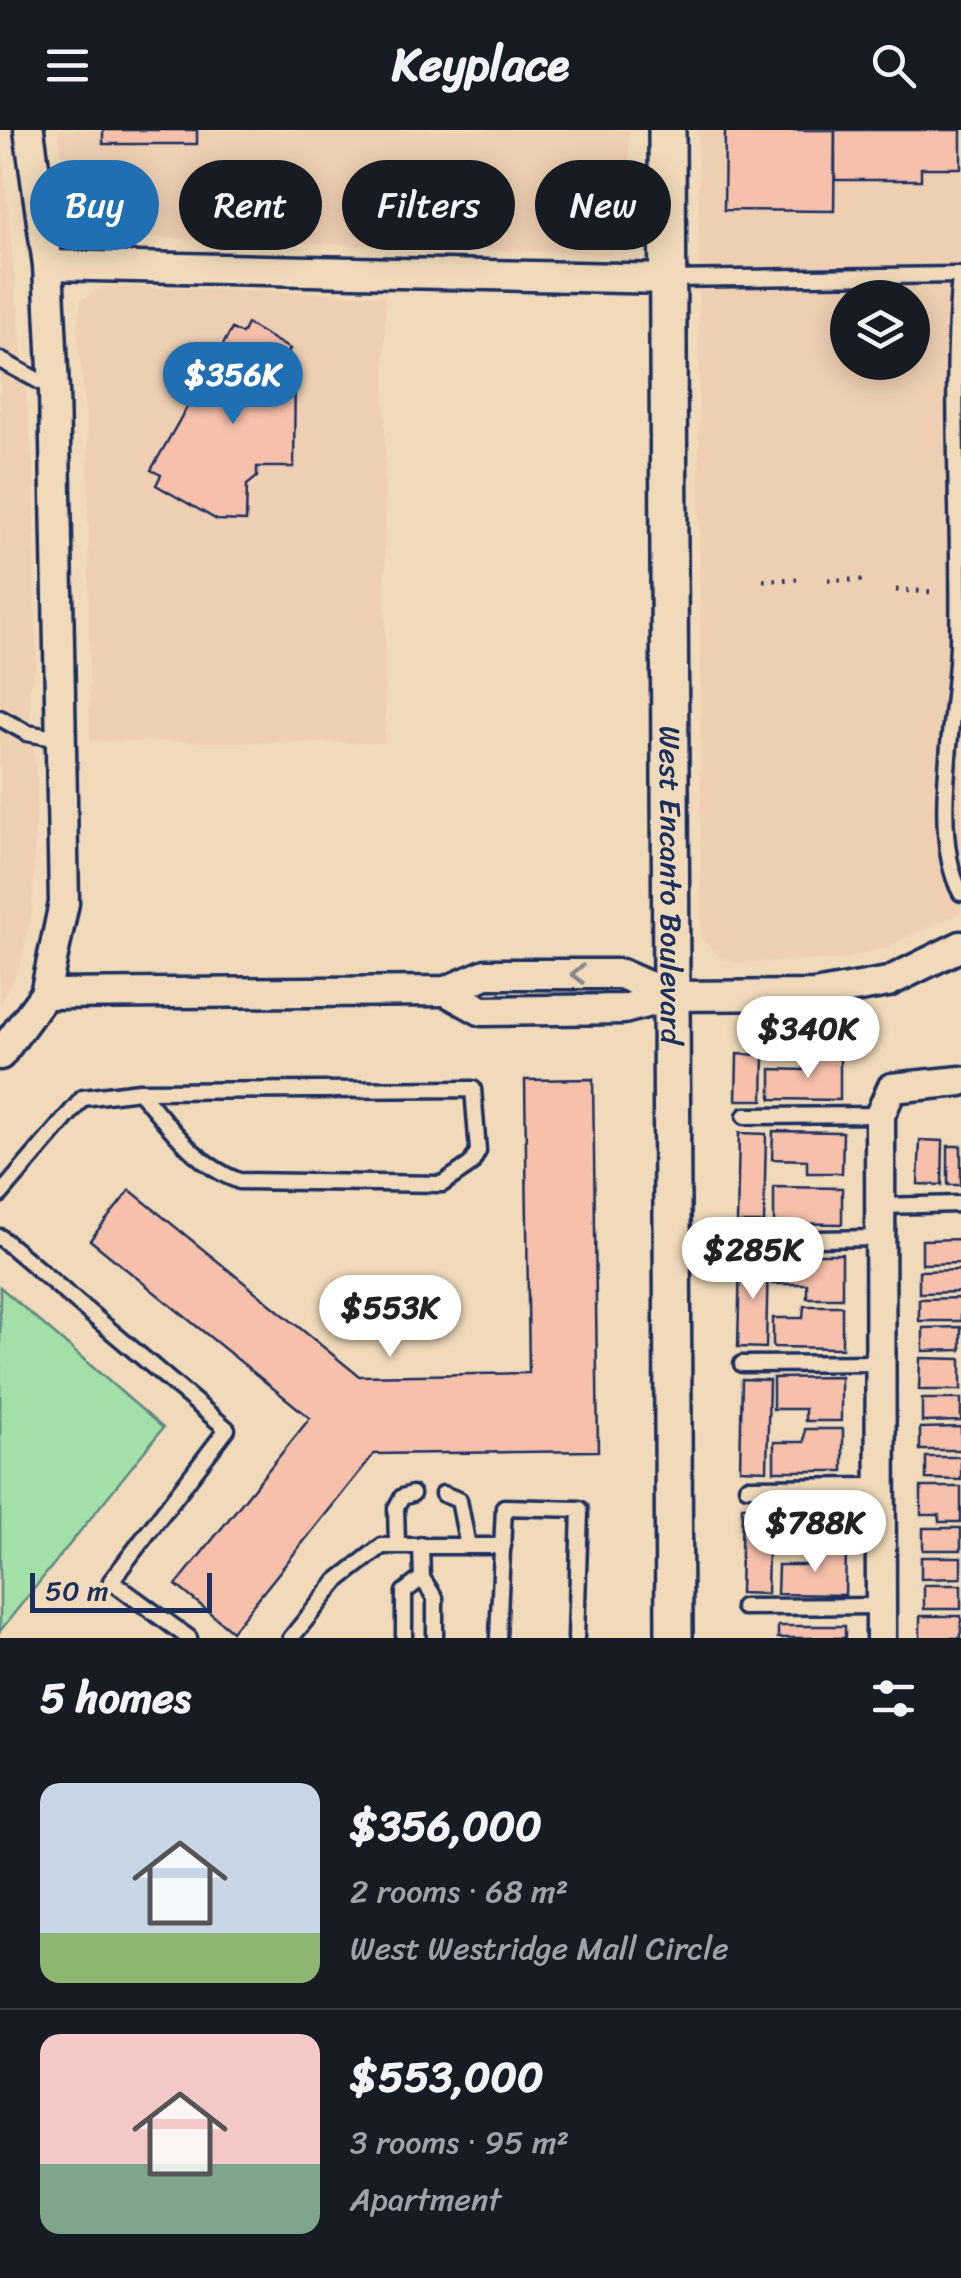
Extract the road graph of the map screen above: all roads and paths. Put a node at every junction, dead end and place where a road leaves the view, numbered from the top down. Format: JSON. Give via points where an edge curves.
{"nodes":[{"id":1,"x":29,"y":130,"type":"edge"},
{"id":2,"x":667,"y":130,"type":"edge"},
{"id":3,"x":48,"y":265,"type":"junction"},
{"id":4,"x":960,"y":275,"type":"edge"},
{"id":5,"x":668,"y":278,"type":"junction"},
{"id":6,"x":0,"y":360,"type":"edge"},
{"id":7,"x":54,"y":390,"type":"junction"},
{"id":8,"x":801,"y":579,"type":"dead end"},
{"id":9,"x":763,"y":580,"type":"dead end"},
{"id":10,"x":828,"y":580,"type":"dead end"},
{"id":11,"x":870,"y":580,"type":"dead end"},
{"id":12,"x":896,"y":590,"type":"dead end"},
{"id":13,"x":934,"y":592,"type":"dead end"},
{"id":14,"x":957,"y":713,"type":"edge"},
{"id":15,"x":0,"y":718,"type":"edge"},
{"id":16,"x":60,"y":739,"type":"junction"},
{"id":17,"x":961,"y":893,"type":"edge"},
{"id":18,"x":961,"y":946,"type":"edge"},
{"id":19,"x":46,"y":994,"type":"junction"},
{"id":20,"x":671,"y":996,"type":"junction"},
{"id":21,"x":0,"y":1055,"type":"edge"},
{"id":22,"x":961,"y":1082,"type":"edge"},
{"id":23,"x":139,"y":1091,"type":"junction"},
{"id":24,"x":880,"y":1115,"type":"junction"},
{"id":25,"x":745,"y":1116,"type":"dead end"},
{"id":26,"x":0,"y":1196,"type":"edge"},
{"id":27,"x":961,"y":1204,"type":"edge"},
{"id":28,"x":880,"y":1206,"type":"junction"},
{"id":29,"x":0,"y":1237,"type":"edge"},
{"id":30,"x":880,"y":1238,"type":"junction"},
{"id":31,"x":743,"y":1240,"type":"dead end"},
{"id":32,"x":881,"y":1363,"type":"junction"},
{"id":33,"x":742,"y":1364,"type":"dead end"},
{"id":34,"x":881,"y":1486,"type":"junction"},
{"id":35,"x":747,"y":1487,"type":"dead end"},
{"id":36,"x":412,"y":1494,"type":"dead end"},
{"id":37,"x":443,"y":1494,"type":"dead end"},
{"id":38,"x":397,"y":1543,"type":"junction"},
{"id":39,"x":421,"y":1545,"type":"junction"},
{"id":40,"x":468,"y":1546,"type":"junction"},
{"id":41,"x":502,"y":1546,"type":"junction"},
{"id":42,"x":422,"y":1578,"type":"junction"},
{"id":43,"x":881,"y":1606,"type":"junction"},
{"id":44,"x":743,"y":1607,"type":"dead end"},
{"id":45,"x":189,"y":1638,"type":"edge"},
{"id":46,"x":291,"y":1638,"type":"edge"},
{"id":47,"x":404,"y":1638,"type":"edge"},
{"id":48,"x":435,"y":1638,"type":"edge"},
{"id":49,"x":498,"y":1638,"type":"edge"},
{"id":50,"x":576,"y":1638,"type":"edge"},
{"id":51,"x":674,"y":1638,"type":"edge"},
{"id":52,"x":881,"y":1638,"type":"edge"}],
"edges":[{"from":1,"to":3,"type":"street"},
{"from":2,"to":5,"type":"street","name":"West Encanto Boulevard"},
{"from":3,"to":5,"type":"street"},
{"from":3,"to":7,"type":"street"},
{"from":4,"to":5,"type":"lane"},
{"from":4,"to":14,"type":"lane"},
{"from":5,"to":20,"type":"street","name":"West Encanto Boulevard"},
{"from":6,"to":7,"type":"lane"},
{"from":7,"to":16,"type":"street"},
{"from":8,"to":9,"type":"path"},
{"from":10,"to":11,"type":"path"},
{"from":12,"to":13,"type":"path"},
{"from":14,"to":17,"type":"lane","via":[[945,786]]},
{"from":15,"to":16,"type":"lane","via":[[27,733]]},
{"from":16,"to":19,"type":"street","via":[[64,903]]},
{"from":18,"to":20,"type":"street","via":[[888,982],[852,990]]},
{"from":19,"to":20,"type":"street","via":[[446,991],[482,1011],[624,1009]]},
{"from":19,"to":21,"type":"street"},
{"from":20,"to":51,"type":"street","name":"West Encanto Boulevard"},
{"from":22,"to":24,"type":"street","via":[[892,1088]]},
{"from":23,"to":23,"type":"lane","via":[[473,1089],[478,1151],[442,1184],[239,1180],[193,1153]]},
{"from":23,"to":26,"type":"lane","via":[[83,1098]]},
{"from":24,"to":25,"type":"lane"},
{"from":24,"to":28,"type":"street"},
{"from":27,"to":28,"type":"lane"},
{"from":28,"to":30,"type":"street"},
{"from":29,"to":45,"type":"lane","via":[[226,1429],[111,1581]]},
{"from":30,"to":31,"type":"lane"},
{"from":30,"to":32,"type":"street"},
{"from":32,"to":33,"type":"lane"},
{"from":32,"to":34,"type":"street"},
{"from":34,"to":35,"type":"lane"},
{"from":34,"to":43,"type":"street"},
{"from":36,"to":38,"type":"lane","via":[[396,1508]]},
{"from":37,"to":40,"type":"lane","via":[[459,1500]]},
{"from":38,"to":39,"type":"lane"},
{"from":38,"to":46,"type":"lane","via":[[356,1562]]},
{"from":39,"to":40,"type":"lane"},
{"from":39,"to":42,"type":"lane"},
{"from":40,"to":41,"type":"lane"},
{"from":41,"to":49,"type":"lane"},
{"from":41,"to":50,"type":"lane","via":[[504,1507],[580,1509]]},
{"from":42,"to":47,"type":"lane","via":[[404,1592]]},
{"from":42,"to":48,"type":"lane","via":[[435,1598]]},
{"from":43,"to":44,"type":"lane"},
{"from":43,"to":52,"type":"street"}]}
